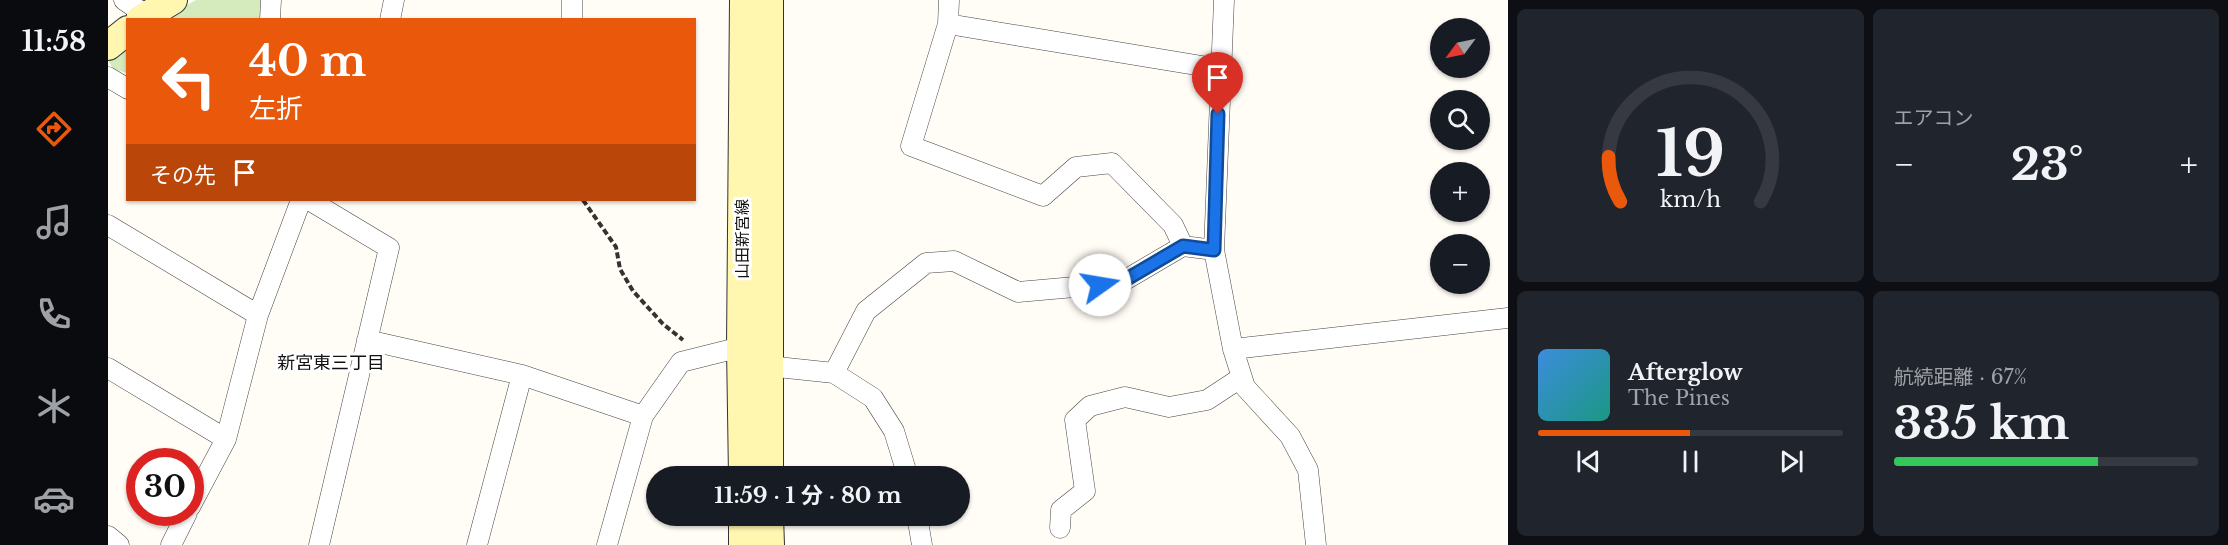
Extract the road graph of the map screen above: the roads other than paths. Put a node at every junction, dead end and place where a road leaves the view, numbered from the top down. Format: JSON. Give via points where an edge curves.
{"nodes":[{"id":1,"x":172,"y":0,"type":"edge"},
{"id":2,"x":271,"y":0,"type":"edge"},
{"id":3,"x":394,"y":0,"type":"edge"},
{"id":4,"x":572,"y":0,"type":"edge"},
{"id":5,"x":744,"y":0,"type":"edge"},
{"id":6,"x":769,"y":0,"type":"edge"},
{"id":7,"x":949,"y":0,"type":"edge"},
{"id":8,"x":1224,"y":0,"type":"edge"},
{"id":9,"x":134,"y":16,"type":"edge"},
{"id":10,"x":270,"y":18,"type":"edge"},
{"id":11,"x":390,"y":18,"type":"edge"},
{"id":12,"x":572,"y":18,"type":"edge"},
{"id":13,"x":948,"y":24,"type":"junction"},
{"id":14,"x":126,"y":25,"type":"edge"},
{"id":15,"x":108,"y":46,"type":"edge"},
{"id":16,"x":1220,"y":69,"type":"junction"},
{"id":17,"x":108,"y":77,"type":"edge"},
{"id":18,"x":126,"y":88,"type":"edge"},
{"id":19,"x":301,"y":201,"type":"edge"},
{"id":20,"x":311,"y":201,"type":"edge"},
{"id":21,"x":108,"y":225,"type":"edge"},
{"id":22,"x":1183,"y":246,"type":"junction"},
{"id":23,"x":1214,"y":250,"type":"junction"},
{"id":24,"x":258,"y":315,"type":"junction"},
{"id":25,"x":1508,"y":318,"type":"edge"},
{"id":26,"x":367,"y":340,"type":"junction"},
{"id":27,"x":741,"y":348,"type":"junction"},
{"id":28,"x":1233,"y":349,"type":"junction"},
{"id":29,"x":768,"y":366,"type":"junction"},
{"id":30,"x":108,"y":368,"type":"edge"},
{"id":31,"x":834,"y":372,"type":"junction"},
{"id":32,"x":522,"y":375,"type":"junction"},
{"id":33,"x":1242,"y":377,"type":"junction"},
{"id":34,"x":643,"y":416,"type":"junction"},
{"id":35,"x":226,"y":439,"type":"junction"},
{"id":36,"x":743,"y":466,"type":"edge"},
{"id":37,"x":769,"y":466,"type":"edge"},
{"id":38,"x":905,"y":466,"type":"edge"},
{"id":39,"x":204,"y":481,"type":"edge"},
{"id":40,"x":180,"y":526,"type":"edge"},
{"id":41,"x":743,"y":526,"type":"edge"},
{"id":42,"x":770,"y":526,"type":"edge"},
{"id":43,"x":918,"y":526,"type":"edge"},
{"id":44,"x":1060,"y":528,"type":"dead end"},
{"id":45,"x":108,"y":536,"type":"edge"},
{"id":46,"x":119,"y":545,"type":"edge"},
{"id":47,"x":171,"y":545,"type":"edge"},
{"id":48,"x":318,"y":545,"type":"edge"},
{"id":49,"x":477,"y":545,"type":"edge"},
{"id":50,"x":607,"y":545,"type":"edge"},
{"id":51,"x":743,"y":545,"type":"edge"},
{"id":52,"x":770,"y":545,"type":"edge"},
{"id":53,"x":922,"y":545,"type":"edge"},
{"id":54,"x":1316,"y":545,"type":"edge"}],
"edges":[{"from":1,"to":9,"type":"main road"},
{"from":2,"to":10,"type":"street"},
{"from":3,"to":11,"type":"street"},
{"from":4,"to":12,"type":"street"},
{"from":5,"to":27,"type":"main road","name":"山田新宮線"},
{"from":6,"to":29,"type":"main road","name":"山田新宮線"},
{"from":7,"to":13,"type":"street"},
{"from":8,"to":16,"type":"street"},
{"from":13,"to":16,"type":"street"},
{"from":13,"to":22,"type":"street","via":[[911,146],[1043,196],[1076,167],[1112,163],[1173,225]]},
{"from":14,"to":15,"type":"main road"},
{"from":16,"to":23,"type":"street"},
{"from":17,"to":18,"type":"street"},
{"from":19,"to":24,"type":"street"},
{"from":20,"to":26,"type":"street","via":[[389,248]]},
{"from":21,"to":24,"type":"street"},
{"from":22,"to":23,"type":"street"},
{"from":22,"to":31,"type":"street","via":[[1120,283],[1018,292],[954,261],[926,263],[866,311]]},
{"from":23,"to":28,"type":"street"},
{"from":24,"to":35,"type":"street"},
{"from":25,"to":28,"type":"street"},
{"from":26,"to":32,"type":"street"},
{"from":26,"to":48,"type":"street"},
{"from":27,"to":34,"type":"street","via":[[681,362]]},
{"from":27,"to":36,"type":"main road","name":"山田新宮線"},
{"from":28,"to":33,"type":"street"},
{"from":29,"to":31,"type":"street"},
{"from":29,"to":37,"type":"main road","name":"山田新宮線"},
{"from":30,"to":35,"type":"street"},
{"from":31,"to":38,"type":"street","via":[[873,398],[894,431]]},
{"from":32,"to":34,"type":"street"},
{"from":32,"to":49,"type":"street"},
{"from":33,"to":44,"type":"street","via":[[1207,400],[1169,407],[1125,397],[1090,406],[1075,420],[1085,492],[1061,510]]},
{"from":33,"to":54,"type":"street","via":[[1245,387],[1290,436],[1308,470]]},
{"from":34,"to":50,"type":"street"},
{"from":35,"to":39,"type":"street"},
{"from":40,"to":47,"type":"street"},
{"from":41,"to":51,"type":"main road"},
{"from":42,"to":52,"type":"main road"},
{"from":43,"to":53,"type":"street"},
{"from":45,"to":46,"type":"street"}]}
